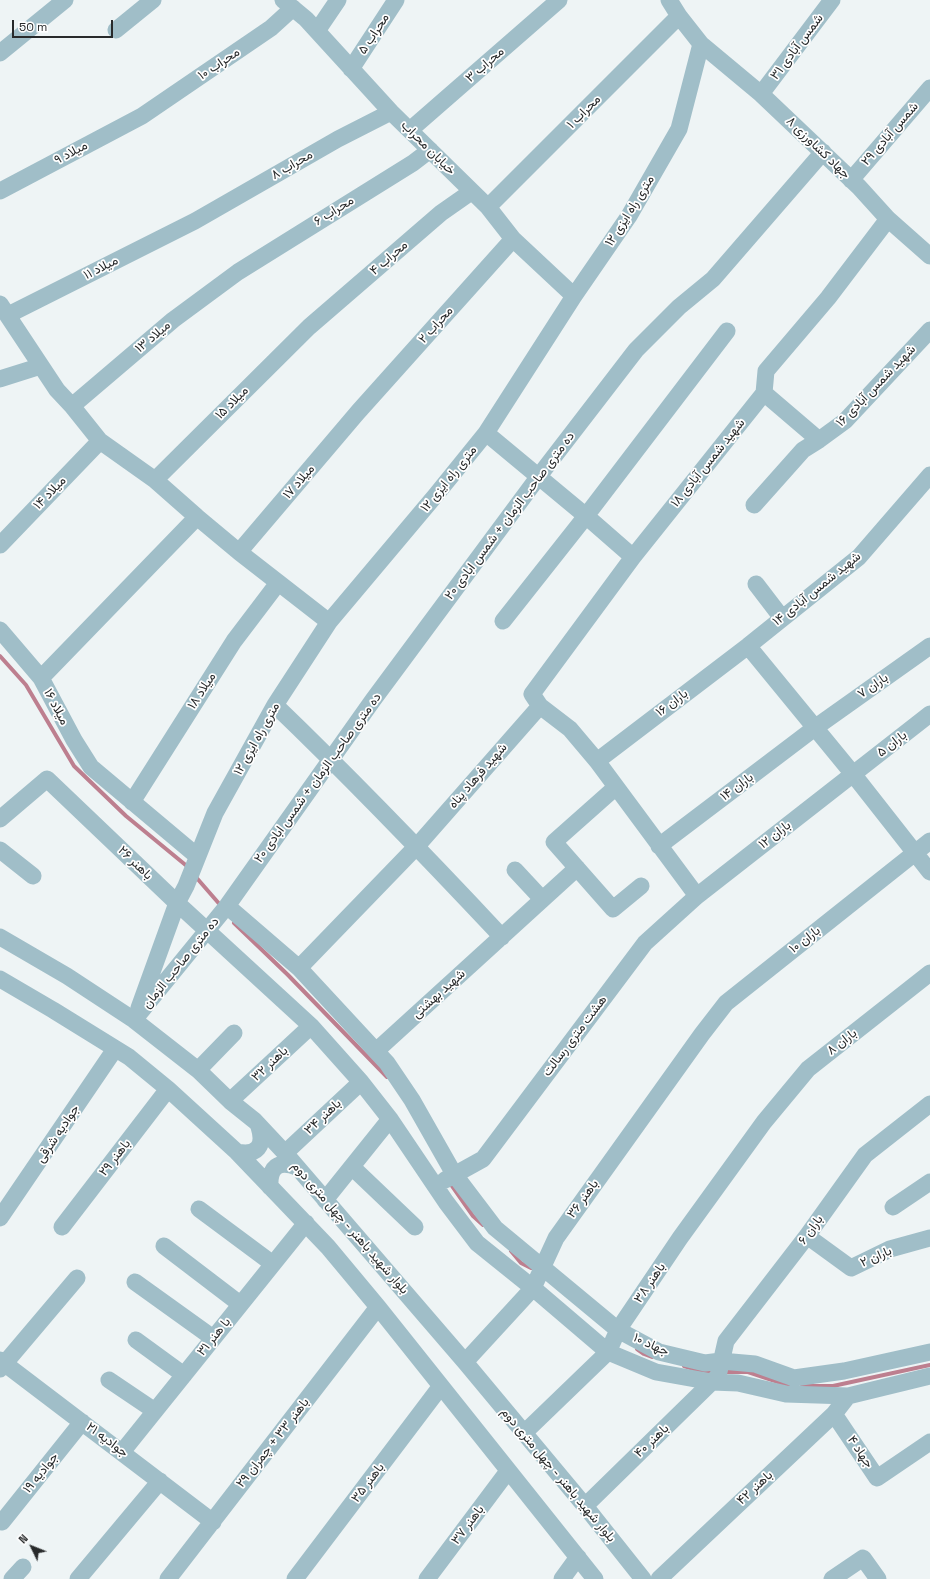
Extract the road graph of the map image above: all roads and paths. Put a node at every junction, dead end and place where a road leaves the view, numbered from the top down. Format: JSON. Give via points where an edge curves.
{"nodes":[{"id":1,"x":152,"y":0,"type":"edge"},
{"id":2,"x":338,"y":0,"type":"edge"},
{"id":3,"x":396,"y":0,"type":"edge"},
{"id":4,"x":559,"y":0,"type":"edge"},
{"id":5,"x":669,"y":0,"type":"edge"},
{"id":6,"x":832,"y":0,"type":"edge"},
{"id":7,"x":60,"y":4,"type":"edge"},
{"id":8,"x":288,"y":4,"type":"edge"},
{"id":9,"x":681,"y":8,"type":"edge"},
{"id":10,"x":116,"y":30,"type":"dead end"},
{"id":11,"x":317,"y":31,"type":"junction"},
{"id":12,"x":702,"y":44,"type":"junction"},
{"id":13,"x":0,"y":53,"type":"edge"},
{"id":14,"x":352,"y":69,"type":"junction"},
{"id":15,"x":930,"y":88,"type":"edge"},
{"id":16,"x":761,"y":94,"type":"junction"},
{"id":17,"x":391,"y":112,"type":"junction"},
{"id":18,"x":142,"y":116,"type":"joint"},
{"id":19,"x":410,"y":130,"type":"junction"},
{"id":20,"x":430,"y":150,"type":"junction"},
{"id":21,"x":823,"y":152,"type":"junction"},
{"id":22,"x":851,"y":180,"type":"junction"},
{"id":23,"x":0,"y":191,"type":"edge"},
{"id":24,"x":471,"y":192,"type":"junction"},
{"id":25,"x":488,"y":208,"type":"junction"},
{"id":26,"x":888,"y":219,"type":"junction"},
{"id":27,"x":195,"y":221,"type":"joint"},
{"id":28,"x":513,"y":239,"type":"junction"},
{"id":29,"x":930,"y":256,"type":"edge"},
{"id":30,"x":238,"y":272,"type":"joint"},
{"id":31,"x":574,"y":296,"type":"junction"},
{"id":32,"x":4,"y":309,"type":"edge"},
{"id":33,"x":309,"y":327,"type":"joint"},
{"id":34,"x":930,"y":330,"type":"edge"},
{"id":35,"x":727,"y":331,"type":"dead end"},
{"id":36,"x":41,"y":366,"type":"junction"},
{"id":37,"x":0,"y":379,"type":"edge"},
{"id":38,"x":764,"y":393,"type":"junction"},
{"id":39,"x":72,"y":406,"type":"junction"},
{"id":40,"x":358,"y":412,"type":"joint"},
{"id":41,"x":486,"y":433,"type":"junction"},
{"id":42,"x":819,"y":440,"type":"junction"},
{"id":43,"x":100,"y":441,"type":"junction"},
{"id":44,"x":930,"y":475,"type":"edge"},
{"id":45,"x":539,"y":476,"type":"junction"},
{"id":46,"x":155,"y":480,"type":"junction"},
{"id":47,"x":754,"y":505,"type":"dead end"},
{"id":48,"x":586,"y":516,"type":"junction"},
{"id":49,"x":196,"y":517,"type":"junction"},
{"id":50,"x":0,"y":545,"type":"edge"},
{"id":51,"x":239,"y":552,"type":"junction"},
{"id":52,"x":633,"y":558,"type":"junction"},
{"id":53,"x":278,"y":583,"type":"junction"},
{"id":54,"x":756,"y":584,"type":"dead end"},
{"id":55,"x":782,"y":618,"type":"junction"},
{"id":56,"x":503,"y":621,"type":"dead end"},
{"id":57,"x":329,"y":622,"type":"junction"},
{"id":58,"x":0,"y":630,"type":"edge"},
{"id":59,"x":748,"y":646,"type":"junction"},
{"id":60,"x":930,"y":646,"type":"edge"},
{"id":61,"x":41,"y":678,"type":"junction"},
{"id":62,"x":275,"y":705,"type":"junction"},
{"id":63,"x":540,"y":706,"type":"junction"},
{"id":64,"x":930,"y":714,"type":"edge"},
{"id":65,"x":816,"y":727,"type":"junction"},
{"id":66,"x":330,"y":759,"type":"junction"},
{"id":67,"x":597,"y":761,"type":"junction"},
{"id":68,"x":853,"y":774,"type":"junction"},
{"id":69,"x":616,"y":787,"type":"junction"},
{"id":70,"x":132,"y":802,"type":"junction"},
{"id":71,"x":0,"y":819,"type":"edge"},
{"id":72,"x":930,"y":841,"type":"edge"},
{"id":73,"x":417,"y":846,"type":"junction"},
{"id":74,"x":659,"y":846,"type":"junction"},
{"id":75,"x":0,"y":850,"type":"edge"},
{"id":76,"x":916,"y":853,"type":"junction"},
{"id":77,"x":196,"y":860,"type":"junction"},
{"id":78,"x":577,"y":868,"type":"junction"},
{"id":79,"x":515,"y":870,"type":"dead end"},
{"id":80,"x":930,"y":872,"type":"edge"},
{"id":81,"x":33,"y":876,"type":"dead end"},
{"id":82,"x":641,"y":886,"type":"dead end"},
{"id":83,"x":696,"y":896,"type":"junction"},
{"id":84,"x":542,"y":899,"type":"junction"},
{"id":85,"x":177,"y":903,"type":"junction"},
{"id":86,"x":227,"y":906,"type":"junction"},
{"id":87,"x":207,"y":932,"type":"junction"},
{"id":88,"x":0,"y":937,"type":"edge"},
{"id":89,"x":502,"y":937,"type":"junction"},
{"id":90,"x":299,"y":968,"type":"junction"},
{"id":91,"x":930,"y":972,"type":"edge"},
{"id":92,"x":0,"y":979,"type":"edge"},
{"id":93,"x":134,"y":1020,"type":"junction"},
{"id":94,"x":311,"y":1026,"type":"junction"},
{"id":95,"x":234,"y":1033,"type":"dead end"},
{"id":96,"x":702,"y":1034,"type":"joint"},
{"id":97,"x":116,"y":1049,"type":"junction"},
{"id":98,"x":376,"y":1051,"type":"junction"},
{"id":99,"x":198,"y":1070,"type":"junction"},
{"id":100,"x":362,"y":1082,"type":"junction"},
{"id":101,"x":168,"y":1089,"type":"junction"},
{"id":102,"x":230,"y":1101,"type":"junction"},
{"id":103,"x":930,"y":1104,"type":"edge"},
{"id":104,"x":390,"y":1119,"type":"junction"},
{"id":105,"x":764,"y":1122,"type":"joint"},
{"id":106,"x":259,"y":1127,"type":"junction"},
{"id":107,"x":237,"y":1152,"type":"junction"},
{"id":108,"x":285,"y":1153,"type":"junction"},
{"id":109,"x":297,"y":1167,"type":"junction"},
{"id":110,"x":352,"y":1167,"type":"junction"},
{"id":111,"x":454,"y":1174,"type":"junction"},
{"id":112,"x":930,"y":1182,"type":"edge"},
{"id":113,"x":435,"y":1186,"type":"junction"},
{"id":114,"x":270,"y":1187,"type":"junction"},
{"id":115,"x":5,"y":1199,"type":"edge"},
{"id":116,"x":325,"y":1200,"type":"junction"},
{"id":117,"x":893,"y":1207,"type":"dead end"},
{"id":118,"x":199,"y":1209,"type":"dead end"},
{"id":119,"x":0,"y":1218,"type":"edge"},
{"id":120,"x":306,"y":1223,"type":"junction"},
{"id":121,"x":62,"y":1227,"type":"dead end"},
{"id":122,"x":415,"y":1227,"type":"dead end"},
{"id":123,"x":807,"y":1236,"type":"junction"},
{"id":124,"x":930,"y":1238,"type":"edge"},
{"id":125,"x":164,"y":1246,"type":"dead end"},
{"id":126,"x":273,"y":1264,"type":"junction"},
{"id":127,"x":542,"y":1266,"type":"junction"},
{"id":128,"x":77,"y":1278,"type":"dead end"},
{"id":129,"x":135,"y":1282,"type":"dead end"},
{"id":130,"x":533,"y":1288,"type":"junction"},
{"id":131,"x":240,"y":1304,"type":"junction"},
{"id":132,"x":378,"y":1306,"type":"junction"},
{"id":133,"x":618,"y":1330,"type":"junction"},
{"id":134,"x":213,"y":1338,"type":"junction"},
{"id":135,"x":136,"y":1340,"type":"dead end"},
{"id":136,"x":608,"y":1352,"type":"junction"},
{"id":137,"x":930,"y":1352,"type":"edge"},
{"id":138,"x":465,"y":1362,"type":"junction"},
{"id":139,"x":1,"y":1364,"type":"edge"},
{"id":140,"x":718,"y":1372,"type":"junction"},
{"id":141,"x":184,"y":1375,"type":"junction"},
{"id":142,"x":930,"y":1376,"type":"edge"},
{"id":143,"x":109,"y":1380,"type":"dead end"},
{"id":144,"x":441,"y":1386,"type":"junction"},
{"id":145,"x":848,"y":1396,"type":"junction"},
{"id":146,"x":155,"y":1411,"type":"junction"},
{"id":147,"x":834,"y":1414,"type":"junction"},
{"id":148,"x":82,"y":1422,"type":"junction"},
{"id":149,"x":524,"y":1433,"type":"junction"},
{"id":150,"x":930,"y":1442,"type":"edge"},
{"id":151,"x":122,"y":1452,"type":"junction"},
{"id":152,"x":508,"y":1471,"type":"junction"},
{"id":153,"x":160,"y":1481,"type":"junction"},
{"id":154,"x":585,"y":1506,"type":"junction"},
{"id":155,"x":0,"y":1521,"type":"edge"},
{"id":156,"x":213,"y":1522,"type":"junction"},
{"id":157,"x":578,"y":1557,"type":"junction"},
{"id":158,"x":78,"y":1579,"type":"edge"},
{"id":159,"x":168,"y":1579,"type":"edge"},
{"id":160,"x":295,"y":1579,"type":"edge"},
{"id":161,"x":427,"y":1579,"type":"edge"},
{"id":162,"x":562,"y":1579,"type":"edge"},
{"id":163,"x":595,"y":1579,"type":"edge"},
{"id":164,"x":643,"y":1579,"type":"edge"},
{"id":165,"x":659,"y":1579,"type":"edge"},
{"id":166,"x":832,"y":1579,"type":"edge"},
{"id":167,"x":878,"y":1579,"type":"edge"}],
"edges":[{"from":1,"to":10,"type":"street"},
{"from":2,"to":11,"type":"street"},
{"from":3,"to":14,"type":"street","name":"محراب ۵"},
{"from":4,"to":19,"type":"street","name":"محراب ۳"},
{"from":5,"to":9,"type":"street","name":"جهاد کشاورزی ۸"},
{"from":6,"to":16,"type":"street","name":"شمس آبادی ۳۱"},
{"from":7,"to":13,"type":"street"},
{"from":8,"to":11,"type":"street","name":"خیابان محراب"},
{"from":8,"to":18,"type":"street","name":"محراب ۱۰","via":[[271,28]]},
{"from":9,"to":12,"type":"street","name":"جهاد کشاورزی ۸"},
{"from":9,"to":25,"type":"street","name":"محراب ۱"},
{"from":11,"to":14,"type":"street","name":"خیابان محراب"},
{"from":12,"to":16,"type":"street","name":"جهاد کشاورزی ۸"},
{"from":12,"to":31,"type":"street","name":"۱۲ متری راه ایزی","via":[[679,129],[629,216]]},
{"from":14,"to":17,"type":"street","name":"خیابان محراب"},
{"from":15,"to":22,"type":"street","name":"شمس آبادی ۲۹"},
{"from":16,"to":21,"type":"street","name":"جهاد کشاورزی ۸"},
{"from":17,"to":19,"type":"street","name":"خیابان محراب"},
{"from":17,"to":27,"type":"street","name":"محراب ۸","via":[[338,139]]},
{"from":18,"to":23,"type":"street","name":"میلاد ۹"},
{"from":19,"to":20,"type":"street","name":"خیابان محراب"},
{"from":20,"to":24,"type":"street","name":"خیابان محراب"},
{"from":20,"to":30,"type":"street","name":"محراب ۶"},
{"from":21,"to":22,"type":"street","name":"جهاد کشاورزی ۸"},
{"from":21,"to":45,"type":"street","name":"ده متری صاحب الزمان + شمس ابادی ۲۰","via":[[713,279],[679,307],[636,350]]},
{"from":22,"to":26,"type":"street","name":"جهاد کشاورزی ۸"},
{"from":24,"to":25,"type":"street","name":"خیابان محراب"},
{"from":24,"to":33,"type":"street","name":"محراب ۴","via":[[441,213]]},
{"from":25,"to":28,"type":"street","name":"خیابان محراب"},
{"from":26,"to":29,"type":"street","name":"جهاد کشاورزی ۸"},
{"from":26,"to":38,"type":"street","via":[[828,298],[766,371]]},
{"from":27,"to":32,"type":"street","name":"میلاد ۱۱"},
{"from":28,"to":31,"type":"street","name":"خیابان محراب"},
{"from":28,"to":40,"type":"street","name":"محراب ۲"},
{"from":30,"to":39,"type":"street","name":"میلاد ۱۳","via":[[172,320]]},
{"from":31,"to":41,"type":"street","name":"۱۲ متری راه ایزی"},
{"from":32,"to":36,"type":"street"},
{"from":33,"to":46,"type":"street","name":"میلاد ۱۵"},
{"from":34,"to":42,"type":"street","name":"شهید شمس آبادی ۱۶","via":[[845,421]]},
{"from":35,"to":48,"type":"street"},
{"from":36,"to":37,"type":"street"},
{"from":36,"to":39,"type":"street","via":[[57,390]]},
{"from":38,"to":42,"type":"street"},
{"from":38,"to":52,"type":"street","name":"شهید شمس آبادی ۱۸"},
{"from":39,"to":43,"type":"street"},
{"from":40,"to":51,"type":"street","name":"میلاد ۱۷"},
{"from":41,"to":45,"type":"street"},
{"from":41,"to":57,"type":"street","name":"۱۲ متری راه ایزی"},
{"from":42,"to":47,"type":"street","name":"شهید شمس آبادی ۱۶","via":[[803,450]]},
{"from":43,"to":46,"type":"street"},
{"from":43,"to":50,"type":"street","name":"میلاد ۱۴"},
{"from":44,"to":55,"type":"street","name":"شهید شمس آبادی ۱۴","via":[[859,557]]},
{"from":45,"to":48,"type":"street"},
{"from":45,"to":66,"type":"street","name":"ده متری صاحب الزمان + شمس ابادی ۲۰"},
{"from":46,"to":49,"type":"street"},
{"from":48,"to":52,"type":"street"},
{"from":48,"to":56,"type":"street"},
{"from":49,"to":51,"type":"street"},
{"from":49,"to":61,"type":"street","name":"میلاد ۱۶"},
{"from":51,"to":53,"type":"street"},
{"from":52,"to":63,"type":"street","name":"شهید شمس آبادی ۱۸","via":[[532,694]]},
{"from":53,"to":57,"type":"street"},
{"from":53,"to":70,"type":"street","name":"میلاد ۱۸","via":[[234,642]]},
{"from":54,"to":55,"type":"street"},
{"from":55,"to":59,"type":"street","name":"شهید شمس آبادی ۱۴"},
{"from":57,"to":62,"type":"street","name":"۱۲ متری راه ایزی"},
{"from":58,"to":61,"type":"street"},
{"from":59,"to":65,"type":"street"},
{"from":59,"to":67,"type":"street","name":"باران ۱۶"},
{"from":60,"to":65,"type":"street","name":"باران ۷"},
{"from":61,"to":70,"type":"street","name":"میلاد ۱۶","via":[[91,767]]},
{"from":62,"to":66,"type":"street"},
{"from":62,"to":77,"type":"street","name":"۱۲ متری راه ایزی","via":[[216,813]]},
{"from":63,"to":67,"type":"street","via":[[570,729]]},
{"from":63,"to":73,"type":"street","name":"شهید فرهاد پناه"},
{"from":64,"to":68,"type":"street","name":"باران ۵"},
{"from":65,"to":68,"type":"street"},
{"from":65,"to":74,"type":"street","name":"باران ۱۴"},
{"from":66,"to":73,"type":"street"},
{"from":66,"to":86,"type":"street","name":"ده متری صاحب الزمان + شمس ابادی ۲۰"},
{"from":67,"to":69,"type":"street"},
{"from":68,"to":76,"type":"street"},
{"from":68,"to":83,"type":"street","name":"باران ۱۲"},
{"from":69,"to":74,"type":"street"},
{"from":69,"to":78,"type":"street","via":[[554,842]]},
{"from":70,"to":77,"type":"street","name":"میلاد ۱۶"},
{"from":71,"to":85,"type":"street","name":"باهنر ۲۶","via":[[47,779]]},
{"from":72,"to":76,"type":"street","name":"باران ۱۰"},
{"from":73,"to":89,"type":"street"},
{"from":73,"to":90,"type":"street","name":"شهید فرهاد پناه"},
{"from":74,"to":83,"type":"street"},
{"from":75,"to":81,"type":"street"},
{"from":76,"to":80,"type":"street"},
{"from":76,"to":96,"type":"street","name":"باران ۱۰","via":[[726,1002]]},
{"from":77,"to":85,"type":"street","name":"۱۲ متری راه ایزی"},
{"from":78,"to":82,"type":"street","via":[[613,909]]},
{"from":78,"to":84,"type":"street","name":"شهید بهشتی"},
{"from":79,"to":84,"type":"street"},
{"from":83,"to":111,"type":"street","name":"هشت متری رسالت","via":[[645,943],[483,1160]]},
{"from":84,"to":89,"type":"street","name":"شهید بهشتی"},
{"from":85,"to":87,"type":"street"},
{"from":85,"to":93,"type":"street"},
{"from":86,"to":87,"type":"street","name":"ده متری صاحب الزمان"},
{"from":86,"to":90,"type":"street","name":"جهاد ۱۰"},
{"from":87,"to":93,"type":"street","name":"ده متری صاحب الزمان"},
{"from":87,"to":94,"type":"street"},
{"from":88,"to":93,"type":"street","name":"بلوار شهید باهنر - چهل متری دوم","via":[[67,976]]},
{"from":89,"to":98,"type":"street","name":"شهید بهشتی"},
{"from":90,"to":98,"type":"street","name":"جهاد ۱۰"},
{"from":91,"to":105,"type":"street","name":"باران ۸","via":[[808,1068]]},
{"from":92,"to":97,"type":"street"},
{"from":93,"to":99,"type":"street","name":"بلوار شهید باهنر - چهل متری دوم"},
{"from":94,"to":100,"type":"street"},
{"from":94,"to":102,"type":"street","name":"باهنر ۳۲"},
{"from":95,"to":99,"type":"street"},
{"from":96,"to":127,"type":"street","name":"باهنر ۳۶","via":[[556,1238]]},
{"from":97,"to":101,"type":"street"},
{"from":97,"to":115,"type":"street","name":"جوادیه شرقی"},
{"from":98,"to":111,"type":"street","name":"جهاد ۱۰","via":[[412,1100]]},
{"from":99,"to":102,"type":"street","name":"بلوار شهید باهنر - چهل متری دوم"},
{"from":100,"to":104,"type":"street"},
{"from":100,"to":108,"type":"street","name":"باهنر ۳۴"},
{"from":101,"to":107,"type":"street"},
{"from":101,"to":121,"type":"street","name":"باهنر ۲۹"},
{"from":102,"to":106,"type":"street","name":"بلوار شهید باهنر - چهل متری دوم"},
{"from":103,"to":123,"type":"street","name":"باران ۶","via":[[864,1155]]},
{"from":104,"to":110,"type":"street"},
{"from":104,"to":113,"type":"street"},
{"from":105,"to":133,"type":"street","name":"باهنر ۳۸","via":[[680,1238]]},
{"from":106,"to":107,"type":"street","via":[[262,1138],[258,1148],[248,1154]]},
{"from":106,"to":108,"type":"street","name":"بلوار شهید باهنر - چهل متری دوم"},
{"from":107,"to":114,"type":"street"},
{"from":108,"to":109,"type":"street","name":"بلوار شهید باهنر - چهل متری دوم"},
{"from":109,"to":114,"type":"street","via":[[287,1163],[276,1166],[270,1176]]},
{"from":109,"to":116,"type":"street","name":"بلوار شهید باهنر - چهل متری دوم"},
{"from":110,"to":116,"type":"street"},
{"from":110,"to":122,"type":"street"},
{"from":111,"to":113,"type":"street","name":"هشت متری رسالت"},
{"from":111,"to":127,"type":"street","name":"جهاد ۱۰","via":[[495,1228]]},
{"from":112,"to":117,"type":"street"},
{"from":113,"to":130,"type":"street","via":[[477,1243]]},
{"from":114,"to":120,"type":"street"},
{"from":115,"to":119,"type":"street","name":"جوادیه شرقی"},
{"from":116,"to":138,"type":"street","name":"بلوار شهید باهنر - چهل متری دوم"},
{"from":118,"to":126,"type":"street"},
{"from":120,"to":126,"type":"street","name":"با هنر ۳۱"},
{"from":120,"to":132,"type":"street"},
{"from":123,"to":124,"type":"street","name":"باران ۲","via":[[851,1268],[890,1250]]},
{"from":123,"to":140,"type":"street","name":"باران ۶","via":[[726,1341]]},
{"from":125,"to":131,"type":"street"},
{"from":126,"to":131,"type":"street","name":"با هنر ۳۱"},
{"from":127,"to":130,"type":"street","name":"باهنر ۳۶"},
{"from":127,"to":133,"type":"street","name":"جهاد ۱۰"},
{"from":128,"to":139,"type":"street"},
{"from":129,"to":134,"type":"street"},
{"from":130,"to":136,"type":"street"},
{"from":130,"to":138,"type":"street","name":"باهنر ۳۶"},
{"from":131,"to":134,"type":"street","name":"با هنر ۳۱"},
{"from":132,"to":144,"type":"street"},
{"from":132,"to":156,"type":"street","name":"باهنر ۳۳ + چمران ۲۹"},
{"from":133,"to":136,"type":"street","name":"باهنر ۳۸"},
{"from":133,"to":140,"type":"street","name":"جهاد ۱۰","via":[[659,1352],[705,1363]]},
{"from":134,"to":141,"type":"street","name":"با هنر ۳۱"},
{"from":135,"to":141,"type":"street"},
{"from":136,"to":140,"type":"street","via":[[656,1372]]},
{"from":136,"to":149,"type":"street","name":"باهنر ۳۸"},
{"from":137,"to":140,"type":"street","name":"جهاد ۱۰","via":[[844,1371],[794,1378],[755,1364]]},
{"from":138,"to":149,"type":"street","name":"بلوار شهید باهنر - چهل متری دوم"},
{"from":139,"to":148,"type":"street","name":"جوادیه ۲۱"},
{"from":140,"to":145,"type":"street","via":[[738,1383],[786,1394]]},
{"from":140,"to":154,"type":"street","name":"باهنر ۴۰"},
{"from":141,"to":146,"type":"street","name":"با هنر ۳۱"},
{"from":142,"to":145,"type":"street"},
{"from":143,"to":146,"type":"street"},
{"from":144,"to":152,"type":"street"},
{"from":144,"to":160,"type":"street","name":"باهنر ۳۵"},
{"from":145,"to":147,"type":"street","name":"باهنر ۴۲"},
{"from":146,"to":151,"type":"street","name":"با هنر ۳۱"},
{"from":147,"to":150,"type":"street","name":"جهاد ۴","via":[[877,1478]]},
{"from":147,"to":165,"type":"street","name":"باهنر ۴۲"},
{"from":148,"to":151,"type":"street","name":"جوادیه ۲۱"},
{"from":148,"to":155,"type":"street","name":"جوادیه ۱۹","via":[[2,1522]]},
{"from":149,"to":154,"type":"street","name":"بلوار شهید باهنر - چهل متری دوم"},
{"from":151,"to":153,"type":"street","name":"جوادیه ۲۱"},
{"from":152,"to":157,"type":"street"},
{"from":152,"to":161,"type":"street","name":"باهنر ۳۷"},
{"from":153,"to":156,"type":"street","name":"جوادیه ۲۱"},
{"from":153,"to":158,"type":"street"},
{"from":154,"to":164,"type":"street","name":"بلوار شهید باهنر - چهل متری دوم"},
{"from":156,"to":159,"type":"street","name":"باهنر ۳۳ + چمران ۲۹"},
{"from":157,"to":162,"type":"street"},
{"from":157,"to":163,"type":"street"},
{"from":166,"to":167,"type":"street","via":[[863,1558]]}]}
